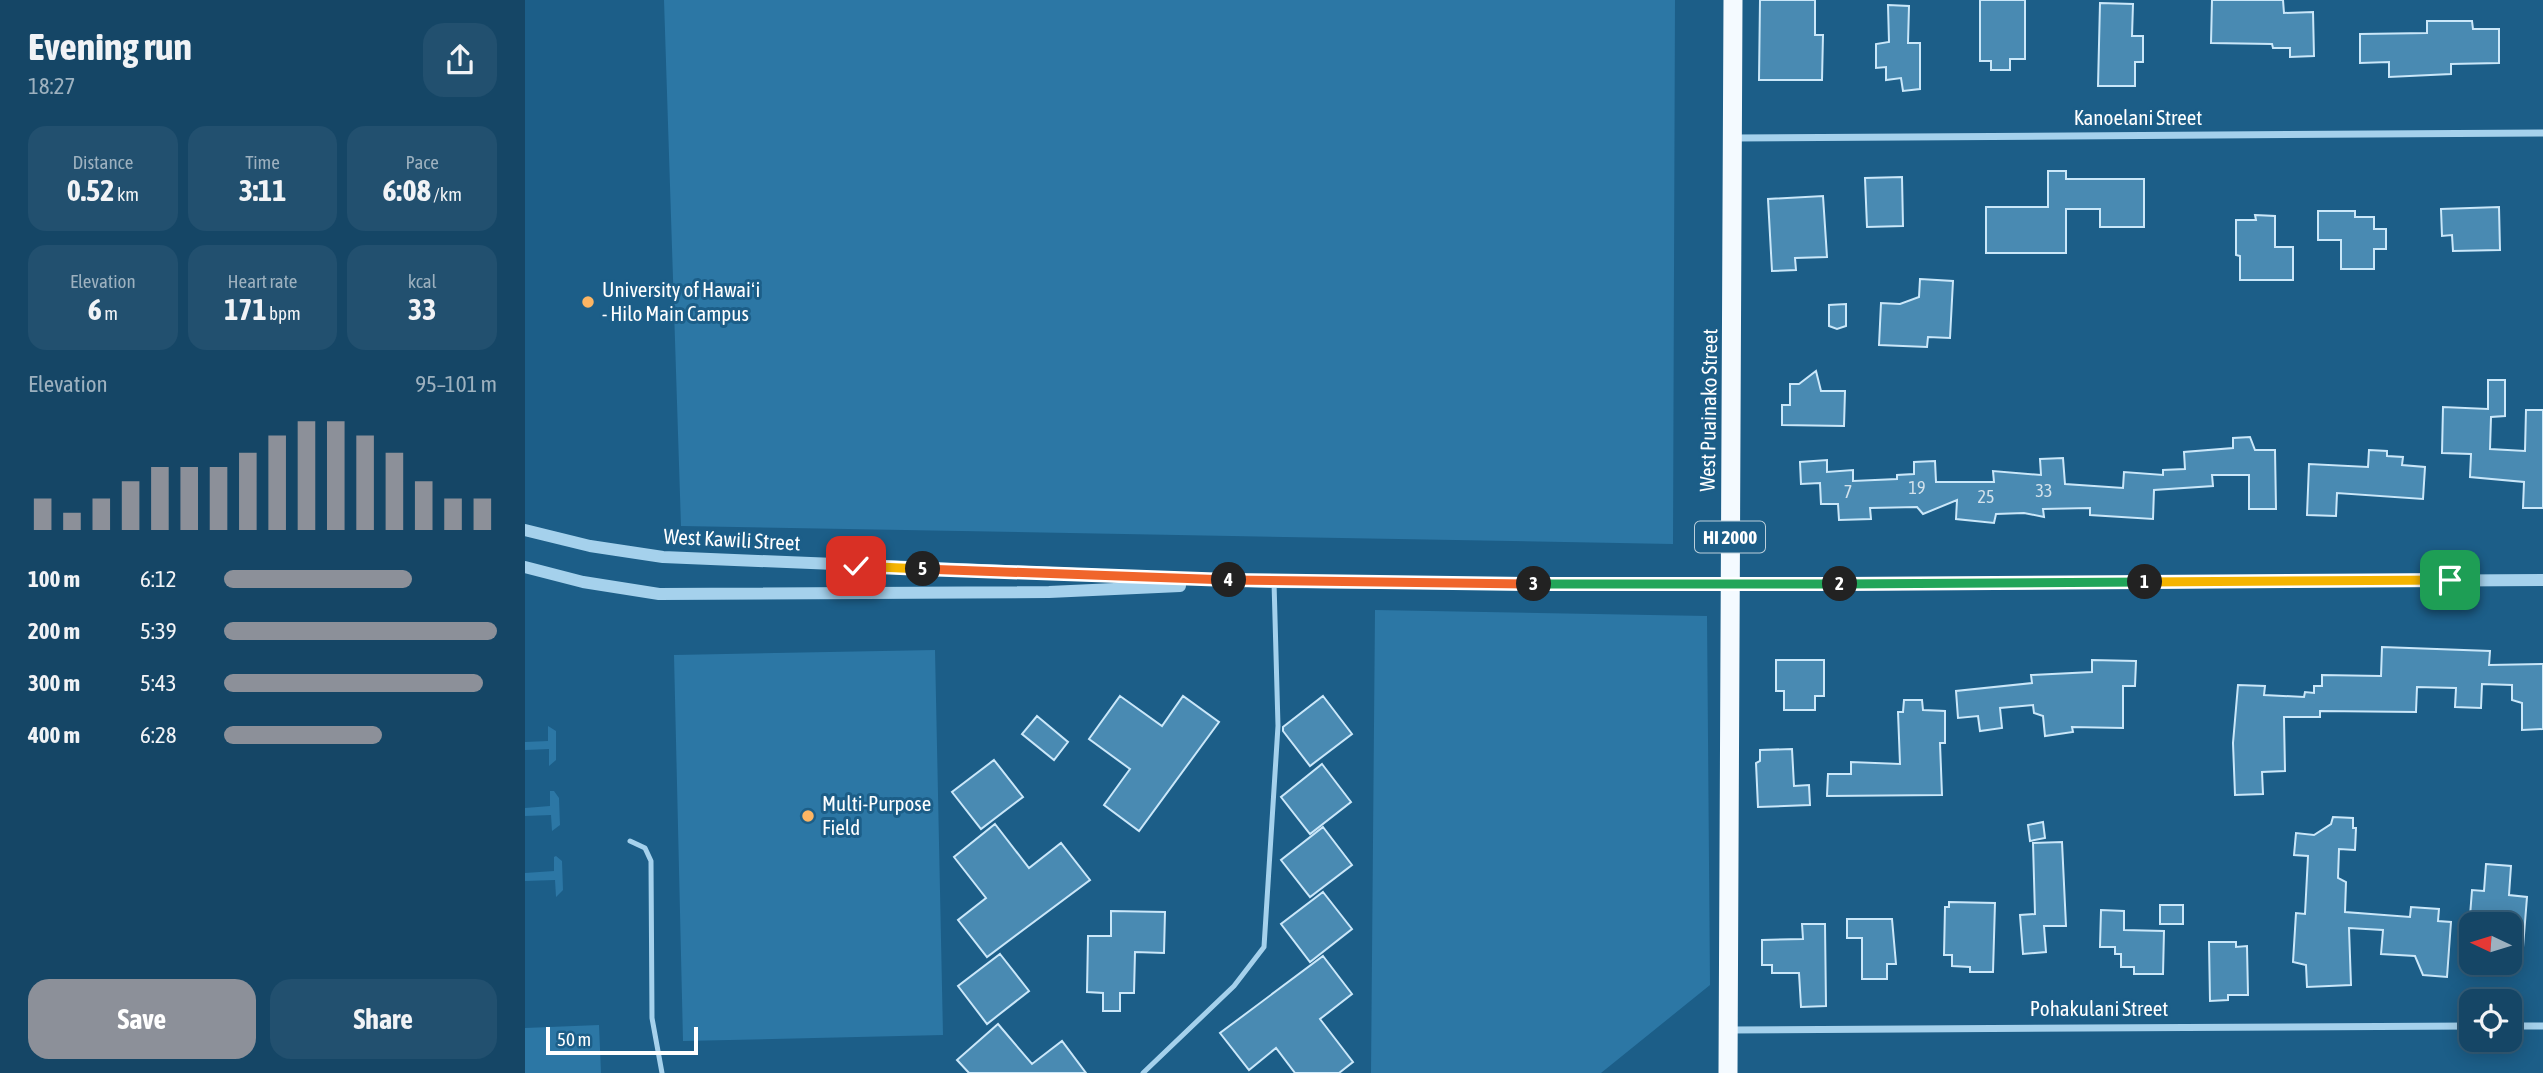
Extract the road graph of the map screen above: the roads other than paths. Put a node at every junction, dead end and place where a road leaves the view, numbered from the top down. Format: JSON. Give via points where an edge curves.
{"nodes":[{"id":1,"x":1733,"y":0,"type":"edge"},
{"id":2,"x":2543,"y":133,"type":"edge"},
{"id":3,"x":1734,"y":138,"type":"junction"},
{"id":4,"x":525,"y":530,"type":"edge"},
{"id":5,"x":525,"y":568,"type":"edge"},
{"id":6,"x":2543,"y":580,"type":"edge"},
{"id":7,"x":1274,"y":582,"type":"junction"},
{"id":8,"x":1730,"y":585,"type":"junction"},
{"id":9,"x":629,"y":841,"type":"dead end"},
{"id":10,"x":2459,"y":1026,"type":"edge"},
{"id":11,"x":2522,"y":1026,"type":"edge"},
{"id":12,"x":2543,"y":1026,"type":"edge"},
{"id":13,"x":1727,"y":1030,"type":"junction"},
{"id":14,"x":662,"y":1073,"type":"edge"},
{"id":15,"x":1143,"y":1073,"type":"edge"},
{"id":16,"x":1728,"y":1073,"type":"edge"}],
"edges":[{"from":1,"to":3,"type":"highway","name":"West Puainako Street","number":"HI 2000"},
{"from":2,"to":3,"type":"street","name":"Kanoelani Street"},
{"from":3,"to":8,"type":"highway","name":"West Puainako Street","number":"HI 2000"},
{"from":4,"to":7,"type":"street","name":"West Kawili Street","via":[[663,557]]},
{"from":5,"to":7,"type":"street","name":"West Kawili Street","via":[[659,594],[1049,592]]},
{"from":6,"to":8,"type":"street","name":"West Kawili Street"},
{"from":7,"to":8,"type":"street","name":"West Kawili Street"},
{"from":7,"to":15,"type":"lane","via":[[1278,726],[1264,947],[1234,986]]},
{"from":8,"to":13,"type":"highway","name":"West Puainako Street","number":"HI 2000"},
{"from":9,"to":14,"type":"lane","via":[[645,848],[650,861],[652,1018]]},
{"from":10,"to":13,"type":"street","name":"Pohakulani Street"},
{"from":11,"to":12,"type":"street"},
{"from":13,"to":16,"type":"highway","name":"West Puainako Street","number":"HI 2000"}]}
